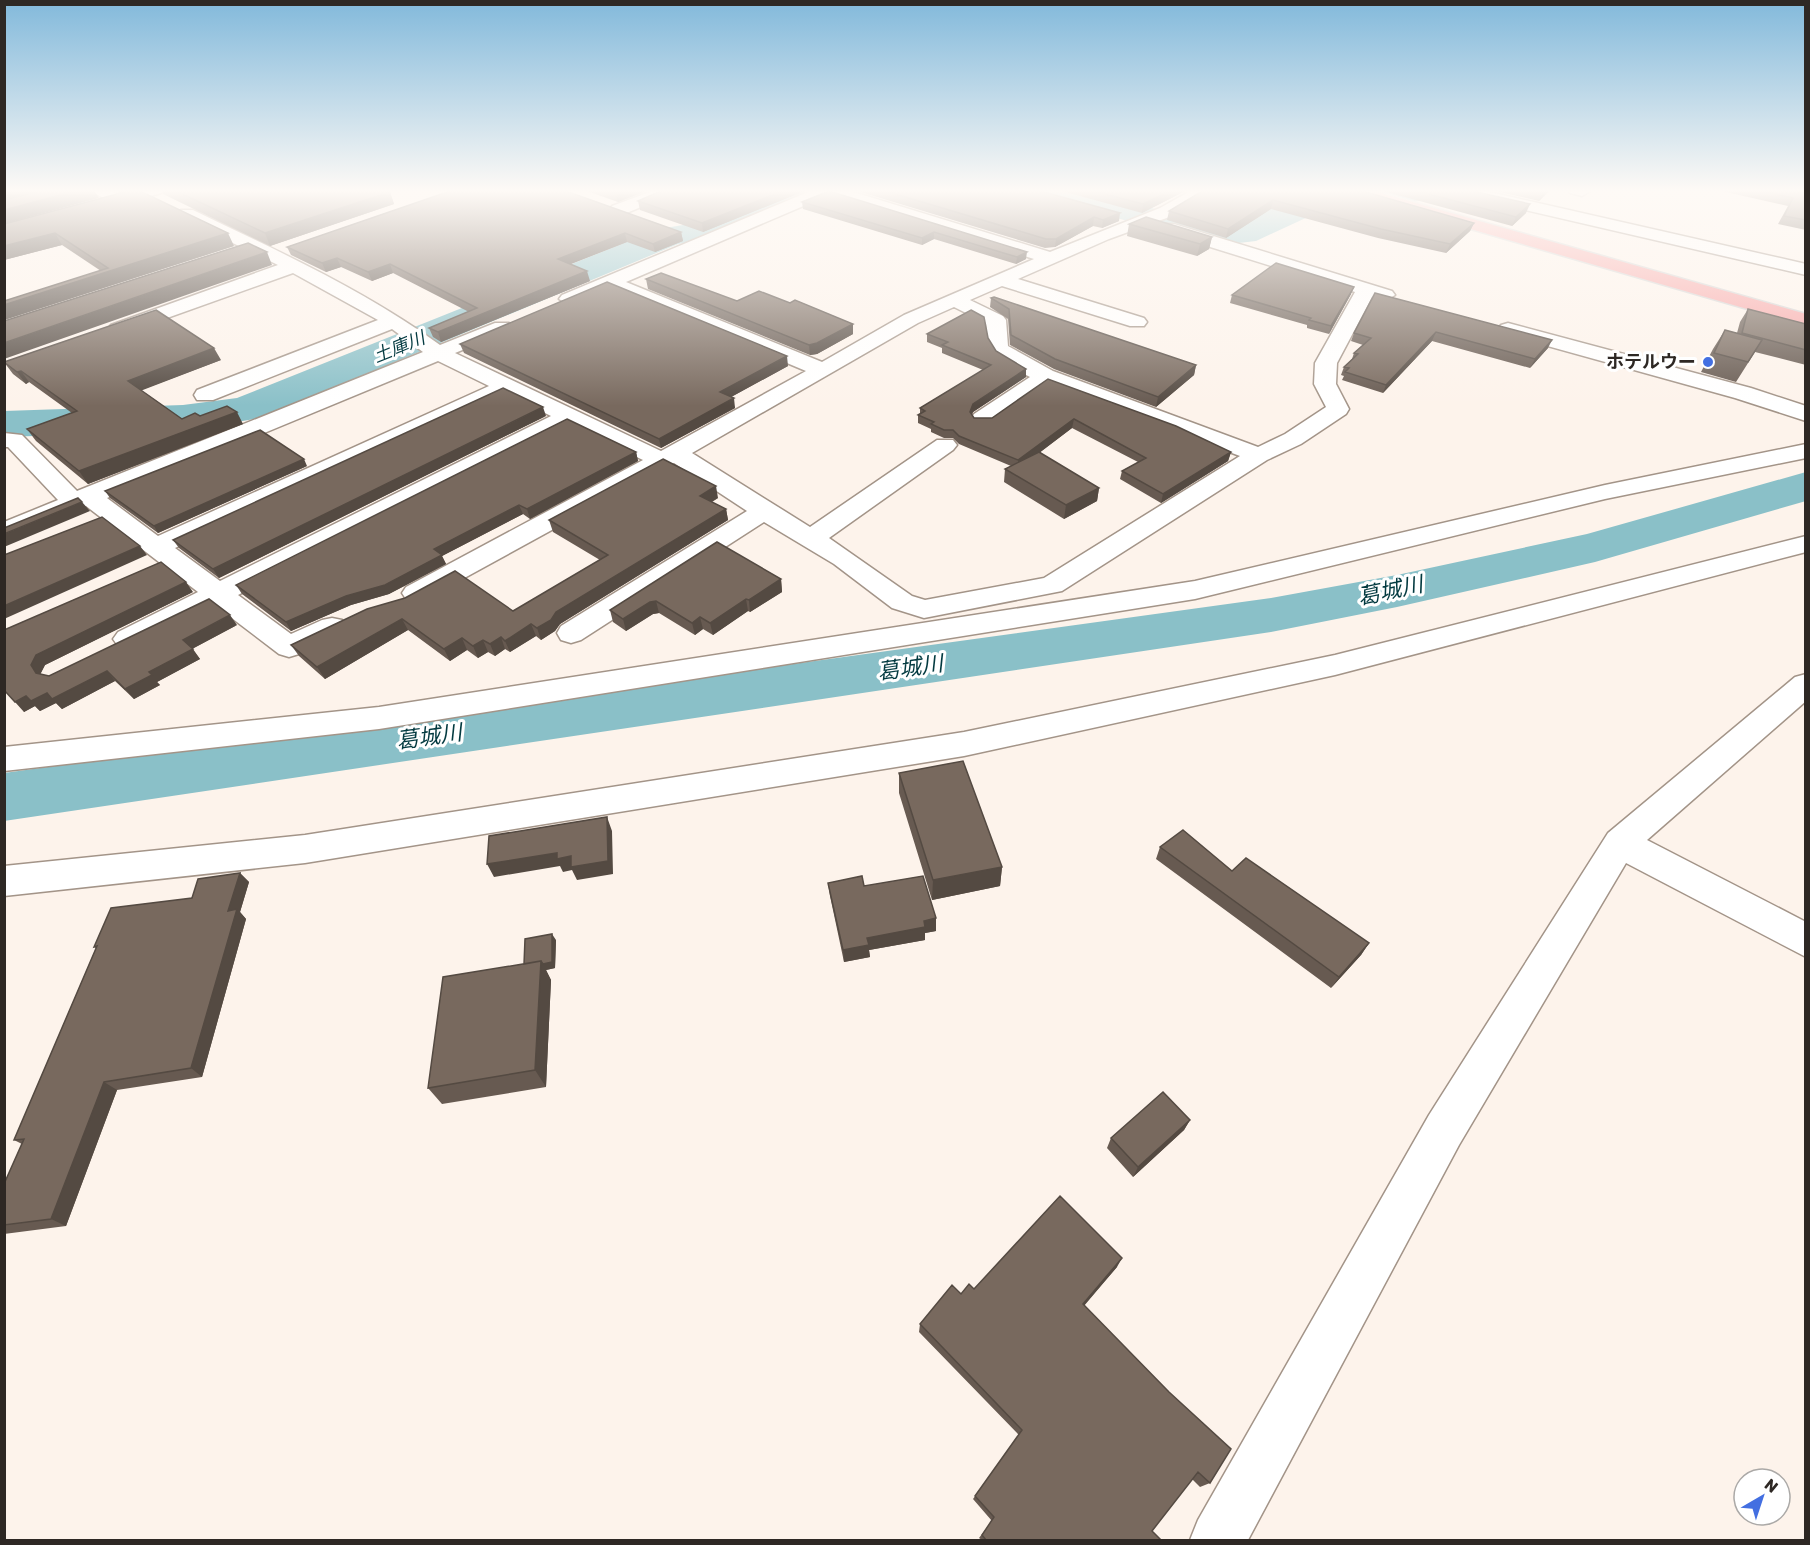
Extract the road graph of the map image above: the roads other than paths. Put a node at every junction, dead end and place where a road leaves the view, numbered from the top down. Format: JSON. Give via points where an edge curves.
{"nodes":[{"id":1,"x":286,"y":262,"type":"edge"},
{"id":2,"x":657,"y":262,"type":"edge"},
{"id":3,"x":1042,"y":262,"type":"edge"},
{"id":4,"x":1277,"y":262,"type":"edge"},
{"id":5,"x":1604,"y":262,"type":"edge"},
{"id":6,"x":1772,"y":262,"type":"edge"},
{"id":7,"x":294,"y":266,"type":"junction"},
{"id":8,"x":1806,"y":270,"type":"edge"},
{"id":9,"x":1003,"y":280,"type":"junction"},
{"id":10,"x":610,"y":282,"type":"junction"},
{"id":11,"x":1366,"y":290,"type":"junction"},
{"id":12,"x":955,"y":300,"type":"junction"},
{"id":13,"x":1405,"y":301,"type":"edge"},
{"id":14,"x":554,"y":305,"type":"edge"},
{"id":15,"x":521,"y":319,"type":"edge"},
{"id":16,"x":1806,"y":320,"type":"edge"},
{"id":17,"x":394,"y":321,"type":"junction"},
{"id":18,"x":1137,"y":322,"type":"dead end"},
{"id":19,"x":1484,"y":322,"type":"edge"},
{"id":20,"x":98,"y":336,"type":"edge"},
{"id":21,"x":425,"y":344,"type":"junction"},
{"id":22,"x":823,"y":370,"type":"junction"},
{"id":23,"x":1046,"y":376,"type":"junction"},
{"id":24,"x":506,"y":386,"type":"junction"},
{"id":25,"x":205,"y":394,"type":"dead end"},
{"id":26,"x":1806,"y":414,"type":"edge"},
{"id":27,"x":568,"y":416,"type":"junction"},
{"id":28,"x":982,"y":419,"type":"edge"},
{"id":29,"x":4,"y":440,"type":"edge"},
{"id":30,"x":945,"y":445,"type":"dead end"},
{"id":31,"x":1806,"y":451,"type":"edge"},
{"id":32,"x":1259,"y":455,"type":"junction"},
{"id":33,"x":668,"y":457,"type":"junction"},
{"id":34,"x":80,"y":498,"type":"junction"},
{"id":35,"x":764,"y":511,"type":"junction"},
{"id":36,"x":4,"y":531,"type":"edge"},
{"id":37,"x":812,"y":538,"type":"junction"},
{"id":38,"x":1806,"y":544,"type":"edge"},
{"id":39,"x":162,"y":552,"type":"junction"},
{"id":40,"x":138,"y":572,"type":"edge"},
{"id":41,"x":216,"y":594,"type":"junction"},
{"id":42,"x":390,"y":604,"type":"edge"},
{"id":43,"x":352,"y":618,"type":"edge"},
{"id":44,"x":571,"y":633,"type":"dead end"},
{"id":45,"x":110,"y":648,"type":"edge"},
{"id":46,"x":1806,"y":684,"type":"edge"},
{"id":47,"x":4,"y":759,"type":"edge"},
{"id":48,"x":1620,"y":843,"type":"junction"},
{"id":49,"x":4,"y":881,"type":"edge"},
{"id":50,"x":1806,"y":941,"type":"edge"},
{"id":51,"x":1218,"y":1540,"type":"edge"}],
"edges":[{"from":1,"to":7,"type":"street"},
{"from":2,"to":10,"type":"street"},
{"from":3,"to":9,"type":"street"},
{"from":4,"to":11,"type":"street"},
{"from":5,"to":16,"type":"highway"},
{"from":6,"to":8,"type":"street"},
{"from":7,"to":17,"type":"street"},
{"from":7,"to":20,"type":"street"},
{"from":9,"to":12,"type":"street"},
{"from":9,"to":18,"type":"street"},
{"from":10,"to":14,"type":"street"},
{"from":10,"to":22,"type":"street"},
{"from":11,"to":13,"type":"street"},
{"from":11,"to":32,"type":"street","via":[[1326,363],[1325,384],[1338,409],[1293,439]]},
{"from":12,"to":22,"type":"street","via":[[911,319]]},
{"from":12,"to":23,"type":"street","via":[[996,320],[998,348]]},
{"from":15,"to":21,"type":"street"},
{"from":17,"to":21,"type":"street"},
{"from":17,"to":25,"type":"street"},
{"from":19,"to":26,"type":"street"},
{"from":21,"to":24,"type":"street"},
{"from":21,"to":34,"type":"street","via":[[275,422]]},
{"from":22,"to":33,"type":"street"},
{"from":23,"to":28,"type":"street"},
{"from":23,"to":32,"type":"street"},
{"from":24,"to":27,"type":"street"},
{"from":24,"to":39,"type":"street"},
{"from":27,"to":33,"type":"street"},
{"from":27,"to":41,"type":"street"},
{"from":29,"to":34,"type":"street","via":[[14,440]]},
{"from":30,"to":37,"type":"street"},
{"from":31,"to":47,"type":"street","via":[[1605,492],[1195,590],[379,718]]},
{"from":32,"to":37,"type":"street","via":[[1052,585],[924,609],[902,602]]},
{"from":33,"to":35,"type":"street"},
{"from":33,"to":42,"type":"street"},
{"from":34,"to":36,"type":"street"},
{"from":34,"to":39,"type":"street","via":[[101,518]]},
{"from":35,"to":37,"type":"street"},
{"from":35,"to":44,"type":"street"},
{"from":38,"to":49,"type":"street","via":[[1335,665],[964,744],[305,849]]},
{"from":39,"to":40,"type":"street"},
{"from":39,"to":41,"type":"street"},
{"from":41,"to":43,"type":"street","via":[[289,647]]},
{"from":41,"to":45,"type":"street"},
{"from":46,"to":48,"type":"street"},
{"from":48,"to":50,"type":"street"},
{"from":48,"to":51,"type":"street","via":[[1444,1130]]}]}
